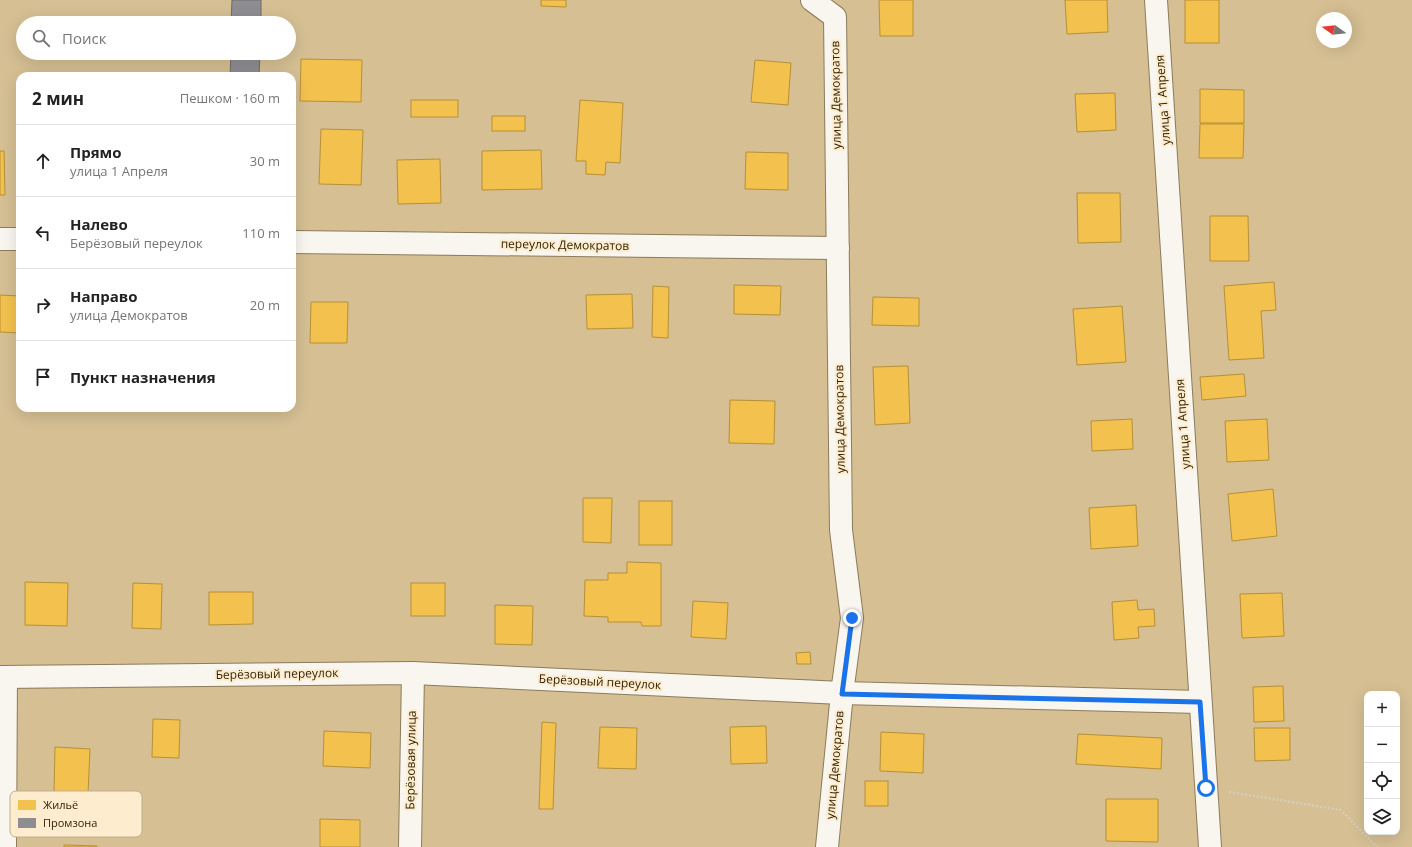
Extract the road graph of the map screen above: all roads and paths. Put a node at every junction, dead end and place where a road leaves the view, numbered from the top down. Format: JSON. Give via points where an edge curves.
{"nodes":[{"id":1,"x":812,"y":0,"type":"edge"},
{"id":2,"x":1156,"y":0,"type":"edge"},
{"id":3,"x":0,"y":239,"type":"edge"},
{"id":4,"x":16,"y":239,"type":"edge"},
{"id":5,"x":296,"y":242,"type":"edge"},
{"id":6,"x":838,"y":248,"type":"junction"},
{"id":7,"x":413,"y":673,"type":"junction"},
{"id":8,"x":3,"y":677,"type":"edge"},
{"id":9,"x":842,"y":694,"type":"junction"},
{"id":10,"x":1200,"y":702,"type":"junction"},
{"id":11,"x":1206,"y":788,"type":"junction"},
{"id":12,"x":5,"y":847,"type":"edge"},
{"id":13,"x":410,"y":847,"type":"edge"},
{"id":14,"x":827,"y":847,"type":"edge"},
{"id":15,"x":1210,"y":847,"type":"edge"},
{"id":16,"x":1377,"y":847,"type":"edge"}],
"edges":[{"from":1,"to":6,"type":"street","name":"улица Демократов","via":[[835,17]]},
{"from":2,"to":10,"type":"street","name":"улица 1 Апреля"},
{"from":3,"to":4,"type":"street"},
{"from":5,"to":6,"type":"street","name":"переулок Демократов"},
{"from":6,"to":9,"type":"street","name":"улица Демократов","via":[[841,530],[852,618]]},
{"from":7,"to":8,"type":"street","name":"Берёзовый переулок"},
{"from":7,"to":9,"type":"street","name":"Берёзовый переулок"},
{"from":7,"to":13,"type":"street","name":"Берёзовая улица"},
{"from":8,"to":12,"type":"street"},
{"from":9,"to":10,"type":"street","name":"Берёзовый переулок"},
{"from":9,"to":14,"type":"street","name":"улица Демократов"},
{"from":10,"to":11,"type":"street","name":"улица 1 Апреля"},
{"from":11,"to":15,"type":"street","name":"улица 1 Апреля"},
{"from":11,"to":16,"type":"path","via":[[1341,810]]}]}
